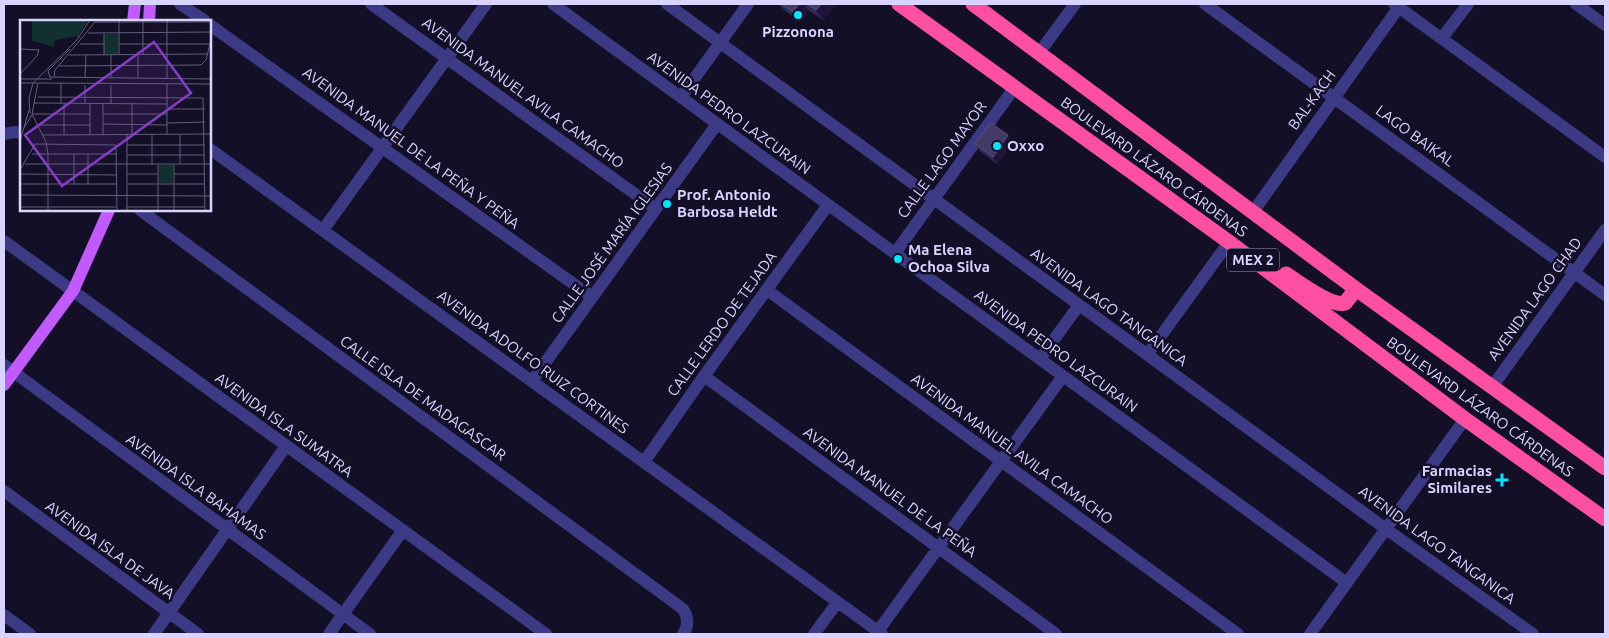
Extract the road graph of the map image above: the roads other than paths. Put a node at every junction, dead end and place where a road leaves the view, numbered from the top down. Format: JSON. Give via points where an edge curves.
{"nodes":[{"id":1,"x":135,"y":4,"type":"edge"},
{"id":2,"x":150,"y":4,"type":"edge"},
{"id":3,"x":180,"y":4,"type":"edge"},
{"id":4,"x":371,"y":4,"type":"edge"},
{"id":5,"x":486,"y":4,"type":"edge"},
{"id":6,"x":553,"y":4,"type":"edge"},
{"id":7,"x":668,"y":4,"type":"edge"},
{"id":8,"x":748,"y":4,"type":"edge"},
{"id":9,"x":900,"y":4,"type":"edge"},
{"id":10,"x":973,"y":4,"type":"edge"},
{"id":11,"x":1075,"y":4,"type":"edge"},
{"id":12,"x":1205,"y":4,"type":"edge"},
{"id":13,"x":1468,"y":4,"type":"edge"},
{"id":14,"x":1576,"y":4,"type":"edge"},
{"id":15,"x":1397,"y":6,"type":"edge"},
{"id":16,"x":133,"y":20,"type":"edge"},
{"id":17,"x":149,"y":20,"type":"edge"},
{"id":18,"x":204,"y":20,"type":"edge"},
{"id":19,"x":1605,"y":25,"type":"edge"},
{"id":20,"x":211,"y":26,"type":"edge"},
{"id":21,"x":1442,"y":38,"type":"junction"},
{"id":22,"x":720,"y":42,"type":"junction"},
{"id":23,"x":1039,"y":53,"type":"junction"},
{"id":24,"x":446,"y":58,"type":"junction"},
{"id":25,"x":1015,"y":87,"type":"junction"},
{"id":26,"x":680,"y":97,"type":"junction"},
{"id":27,"x":1334,"y":97,"type":"junction"},
{"id":28,"x":718,"y":124,"type":"junction"},
{"id":29,"x":20,"y":133,"type":"edge"},
{"id":30,"x":4,"y":134,"type":"edge"},
{"id":31,"x":382,"y":147,"type":"junction"},
{"id":32,"x":211,"y":150,"type":"edge"},
{"id":33,"x":1605,"y":157,"type":"edge"},
{"id":34,"x":933,"y":199,"type":"junction"},
{"id":35,"x":828,"y":205,"type":"junction"},
{"id":36,"x":656,"y":209,"type":"junction"},
{"id":37,"x":109,"y":211,"type":"edge"},
{"id":38,"x":141,"y":211,"type":"edge"},
{"id":39,"x":1253,"y":212,"type":"junction"},
{"id":40,"x":323,"y":230,"type":"junction"},
{"id":41,"x":1605,"y":230,"type":"edge"},
{"id":42,"x":4,"y":240,"type":"edge"},
{"id":43,"x":1229,"y":242,"type":"junction"},
{"id":44,"x":895,"y":253,"type":"junction"},
{"id":45,"x":1252,"y":260,"type":"junction"},
{"id":46,"x":1574,"y":272,"type":"junction"},
{"id":47,"x":1356,"y":288,"type":"junction"},
{"id":48,"x":767,"y":290,"type":"junction"},
{"id":49,"x":73,"y":291,"type":"junction"},
{"id":50,"x":1605,"y":295,"type":"edge"},
{"id":51,"x":592,"y":297,"type":"junction"},
{"id":52,"x":1079,"y":305,"type":"junction"},
{"id":53,"x":1148,"y":355,"type":"junction"},
{"id":54,"x":1040,"y":359,"type":"junction"},
{"id":55,"x":8,"y":369,"type":"edge"},
{"id":56,"x":704,"y":376,"type":"junction"},
{"id":57,"x":1063,"y":376,"type":"junction"},
{"id":58,"x":532,"y":382,"type":"junction"},
{"id":59,"x":4,"y":385,"type":"edge"},
{"id":60,"x":1492,"y":387,"type":"junction"},
{"id":61,"x":1465,"y":419,"type":"junction"},
{"id":62,"x":286,"y":446,"type":"junction"},
{"id":63,"x":644,"y":462,"type":"junction"},
{"id":64,"x":1002,"y":462,"type":"junction"},
{"id":65,"x":1605,"y":468,"type":"edge"},
{"id":66,"x":4,"y":491,"type":"edge"},
{"id":67,"x":1605,"y":519,"type":"edge"},
{"id":68,"x":1386,"y":529,"type":"junction"},
{"id":69,"x":227,"y":530,"type":"junction"},
{"id":70,"x":403,"y":530,"type":"junction"},
{"id":71,"x":938,"y":547,"type":"junction"},
{"id":72,"x":1347,"y":583,"type":"junction"},
{"id":73,"x":837,"y":603,"type":"junction"},
{"id":74,"x":169,"y":613,"type":"junction"},
{"id":75,"x":4,"y":615,"type":"edge"},
{"id":76,"x":343,"y":615,"type":"junction"},
{"id":77,"x":1316,"y":632,"type":"edge"},
{"id":78,"x":880,"y":633,"type":"edge"},
{"id":79,"x":30,"y":634,"type":"edge"},
{"id":80,"x":154,"y":634,"type":"edge"},
{"id":81,"x":198,"y":634,"type":"edge"},
{"id":82,"x":329,"y":634,"type":"edge"},
{"id":83,"x":370,"y":634,"type":"edge"},
{"id":84,"x":546,"y":634,"type":"edge"},
{"id":85,"x":683,"y":634,"type":"edge"},
{"id":86,"x":814,"y":634,"type":"edge"},
{"id":87,"x":1056,"y":634,"type":"edge"},
{"id":88,"x":1238,"y":634,"type":"edge"},
{"id":89,"x":1533,"y":634,"type":"edge"}],
"edges":[{"from":1,"to":16,"type":"main road"},
{"from":2,"to":17,"type":"main road"},
{"from":3,"to":18,"type":"street"},
{"from":4,"to":24,"type":"street","name":"AVENIDA MANUEL AVILA CAMACHO"},
{"from":5,"to":24,"type":"street"},
{"from":6,"to":26,"type":"street","name":"AVENIDA PEDRO LAZCURAIN"},
{"from":7,"to":22,"type":"street","name":"AVENIDA LAGO TANGANICA"},
{"from":8,"to":22,"type":"street"},
{"from":9,"to":25,"type":"highway","name":"BOULEVARD LÁZARO CÁRDENAS","number":"MEX 2"},
{"from":10,"to":23,"type":"highway","name":"BOULEVARD LÁZARO CÁRDENAS","number":"MEX 2"},
{"from":11,"to":23,"type":"street"},
{"from":12,"to":27,"type":"street","name":"LAGO BAIKAL"},
{"from":13,"to":21,"type":"street"},
{"from":14,"to":19,"type":"street"},
{"from":15,"to":21,"type":"street"},
{"from":15,"to":27,"type":"street","name":"BAL-KACH"},
{"from":20,"to":31,"type":"street","name":"AVENIDA MANUEL DE LA PEÑA Y PEÑA"},
{"from":21,"to":33,"type":"street"},
{"from":22,"to":26,"type":"street"},
{"from":22,"to":34,"type":"street","name":"AVENIDA LAGO TANGANICA"},
{"from":23,"to":39,"type":"highway","name":"BOULEVARD LÁZARO CÁRDENAS","number":"MEX 2"},
{"from":24,"to":31,"type":"street"},
{"from":24,"to":36,"type":"street","name":"AVENIDA MANUEL AVILA CAMACHO"},
{"from":25,"to":34,"type":"street","name":"CALLE LAGO MAYOR"},
{"from":25,"to":43,"type":"highway","name":"BOULEVARD LÁZARO CÁRDENAS","number":"MEX 2"},
{"from":26,"to":28,"type":"street","name":"AVENIDA PEDRO LAZCURAIN"},
{"from":27,"to":39,"type":"street","name":"BAL-KACH"},
{"from":27,"to":46,"type":"street","name":"LAGO BAIKAL"},
{"from":28,"to":35,"type":"street","name":"AVENIDA PEDRO LAZCURAIN"},
{"from":28,"to":36,"type":"street","name":"CALLE JOSÉ MARÍA IGLESIAS"},
{"from":29,"to":30,"type":"street"},
{"from":31,"to":40,"type":"street"},
{"from":31,"to":51,"type":"street","name":"AVENIDA MANUEL DE LA PEÑA Y PEÑA"},
{"from":32,"to":40,"type":"street","name":"AVENIDA ADOLFO RUIZ CORTINES"},
{"from":34,"to":44,"type":"street","name":"CALLE LAGO MAYOR"},
{"from":34,"to":52,"type":"street","name":"AVENIDA LAGO TANGANICA"},
{"from":35,"to":44,"type":"street","name":"AVENIDA PEDRO LAZCURAIN"},
{"from":35,"to":48,"type":"street","name":"CALLE LERDO DE TEJADA"},
{"from":36,"to":51,"type":"street","name":"CALLE JOSÉ MARÍA IGLESIAS"},
{"from":37,"to":49,"type":"main road"},
{"from":38,"to":85,"type":"street","name":"CALLE ISLA DE MADAGASCAR","via":[[675,603],[686,613],[687,624]]},
{"from":39,"to":47,"type":"highway","name":"BOULEVARD LÁZARO CÁRDENAS","number":"MEX 2"},
{"from":40,"to":58,"type":"street","name":"AVENIDA ADOLFO RUIZ CORTINES"},
{"from":41,"to":46,"type":"street","name":"AVENIDA LAGO CHAD"},
{"from":42,"to":49,"type":"street","name":"AVENIDA ISLA SUMATRA"},
{"from":43,"to":45,"type":"highway","name":"BOULEVARD LÁZARO CÁRDENAS","number":"MEX 2"},
{"from":43,"to":53,"type":"street"},
{"from":44,"to":54,"type":"street","name":"AVENIDA PEDRO LAZCURAIN"},
{"from":45,"to":47,"type":"highway","via":[[1270,265],[1338,304],[1344,303]]},
{"from":45,"to":61,"type":"highway","name":"BOULEVARD LÁZARO CÁRDENAS","number":"MEX 2"},
{"from":46,"to":50,"type":"street","name":"LAGO BAIKAL"},
{"from":46,"to":60,"type":"street","name":"AVENIDA LAGO CHAD"},
{"from":47,"to":60,"type":"highway","name":"BOULEVARD LÁZARO CÁRDENAS","number":"MEX 2"},
{"from":48,"to":56,"type":"street","name":"CALLE LERDO DE TEJADA"},
{"from":48,"to":64,"type":"street","name":"AVENIDA MANUEL AVILA CAMACHO"},
{"from":49,"to":55,"type":"main road"},
{"from":49,"to":62,"type":"street","name":"AVENIDA ISLA SUMATRA"},
{"from":51,"to":58,"type":"street","name":"CALLE JOSÉ MARÍA IGLESIAS"},
{"from":52,"to":53,"type":"street","name":"AVENIDA LAGO TANGANICA"},
{"from":52,"to":54,"type":"street"},
{"from":53,"to":68,"type":"street","name":"AVENIDA LAGO TANGANICA"},
{"from":54,"to":57,"type":"street","name":"AVENIDA PEDRO LAZCURAIN"},
{"from":55,"to":59,"type":"main road"},
{"from":55,"to":69,"type":"street","name":"AVENIDA ISLA BAHAMAS"},
{"from":56,"to":63,"type":"street","name":"CALLE LERDO DE TEJADA"},
{"from":56,"to":71,"type":"street","name":"AVENIDA MANUEL DE LA PEÑA"},
{"from":57,"to":64,"type":"street"},
{"from":57,"to":72,"type":"street","name":"AVENIDA PEDRO LAZCURAIN"},
{"from":58,"to":63,"type":"street","name":"AVENIDA ADOLFO RUIZ CORTINES"},
{"from":60,"to":65,"type":"highway","name":"BOULEVARD LÁZARO CÁRDENAS","number":"MEX 2"},
{"from":61,"to":67,"type":"highway","name":"BOULEVARD LÁZARO CÁRDENAS","number":"MEX 2"},
{"from":61,"to":68,"type":"street"},
{"from":62,"to":69,"type":"street"},
{"from":62,"to":70,"type":"street","name":"AVENIDA ISLA SUMATRA"},
{"from":63,"to":73,"type":"street","name":"AVENIDA ADOLFO RUIZ CORTINES"},
{"from":64,"to":71,"type":"street"},
{"from":64,"to":88,"type":"street","name":"AVENIDA MANUEL AVILA CAMACHO"},
{"from":66,"to":74,"type":"street","name":"AVENIDA ISLA DE JAVA"},
{"from":68,"to":72,"type":"street"},
{"from":68,"to":89,"type":"street","name":"AVENIDA LAGO TANGANICA"},
{"from":69,"to":74,"type":"street"},
{"from":69,"to":76,"type":"street","name":"AVENIDA ISLA BAHAMAS"},
{"from":70,"to":76,"type":"street"},
{"from":70,"to":84,"type":"street","name":"AVENIDA ISLA SUMATRA"},
{"from":71,"to":78,"type":"street"},
{"from":71,"to":87,"type":"street","name":"AVENIDA MANUEL DE LA PEÑA"},
{"from":72,"to":77,"type":"street"},
{"from":73,"to":78,"type":"street","name":"AVENIDA ADOLFO RUIZ CORTINES"},
{"from":73,"to":86,"type":"street"},
{"from":74,"to":80,"type":"street"},
{"from":74,"to":81,"type":"street","name":"AVENIDA ISLA DE JAVA"},
{"from":75,"to":79,"type":"street"},
{"from":76,"to":82,"type":"street"},
{"from":76,"to":83,"type":"street","name":"AVENIDA ISLA BAHAMAS"}]}
